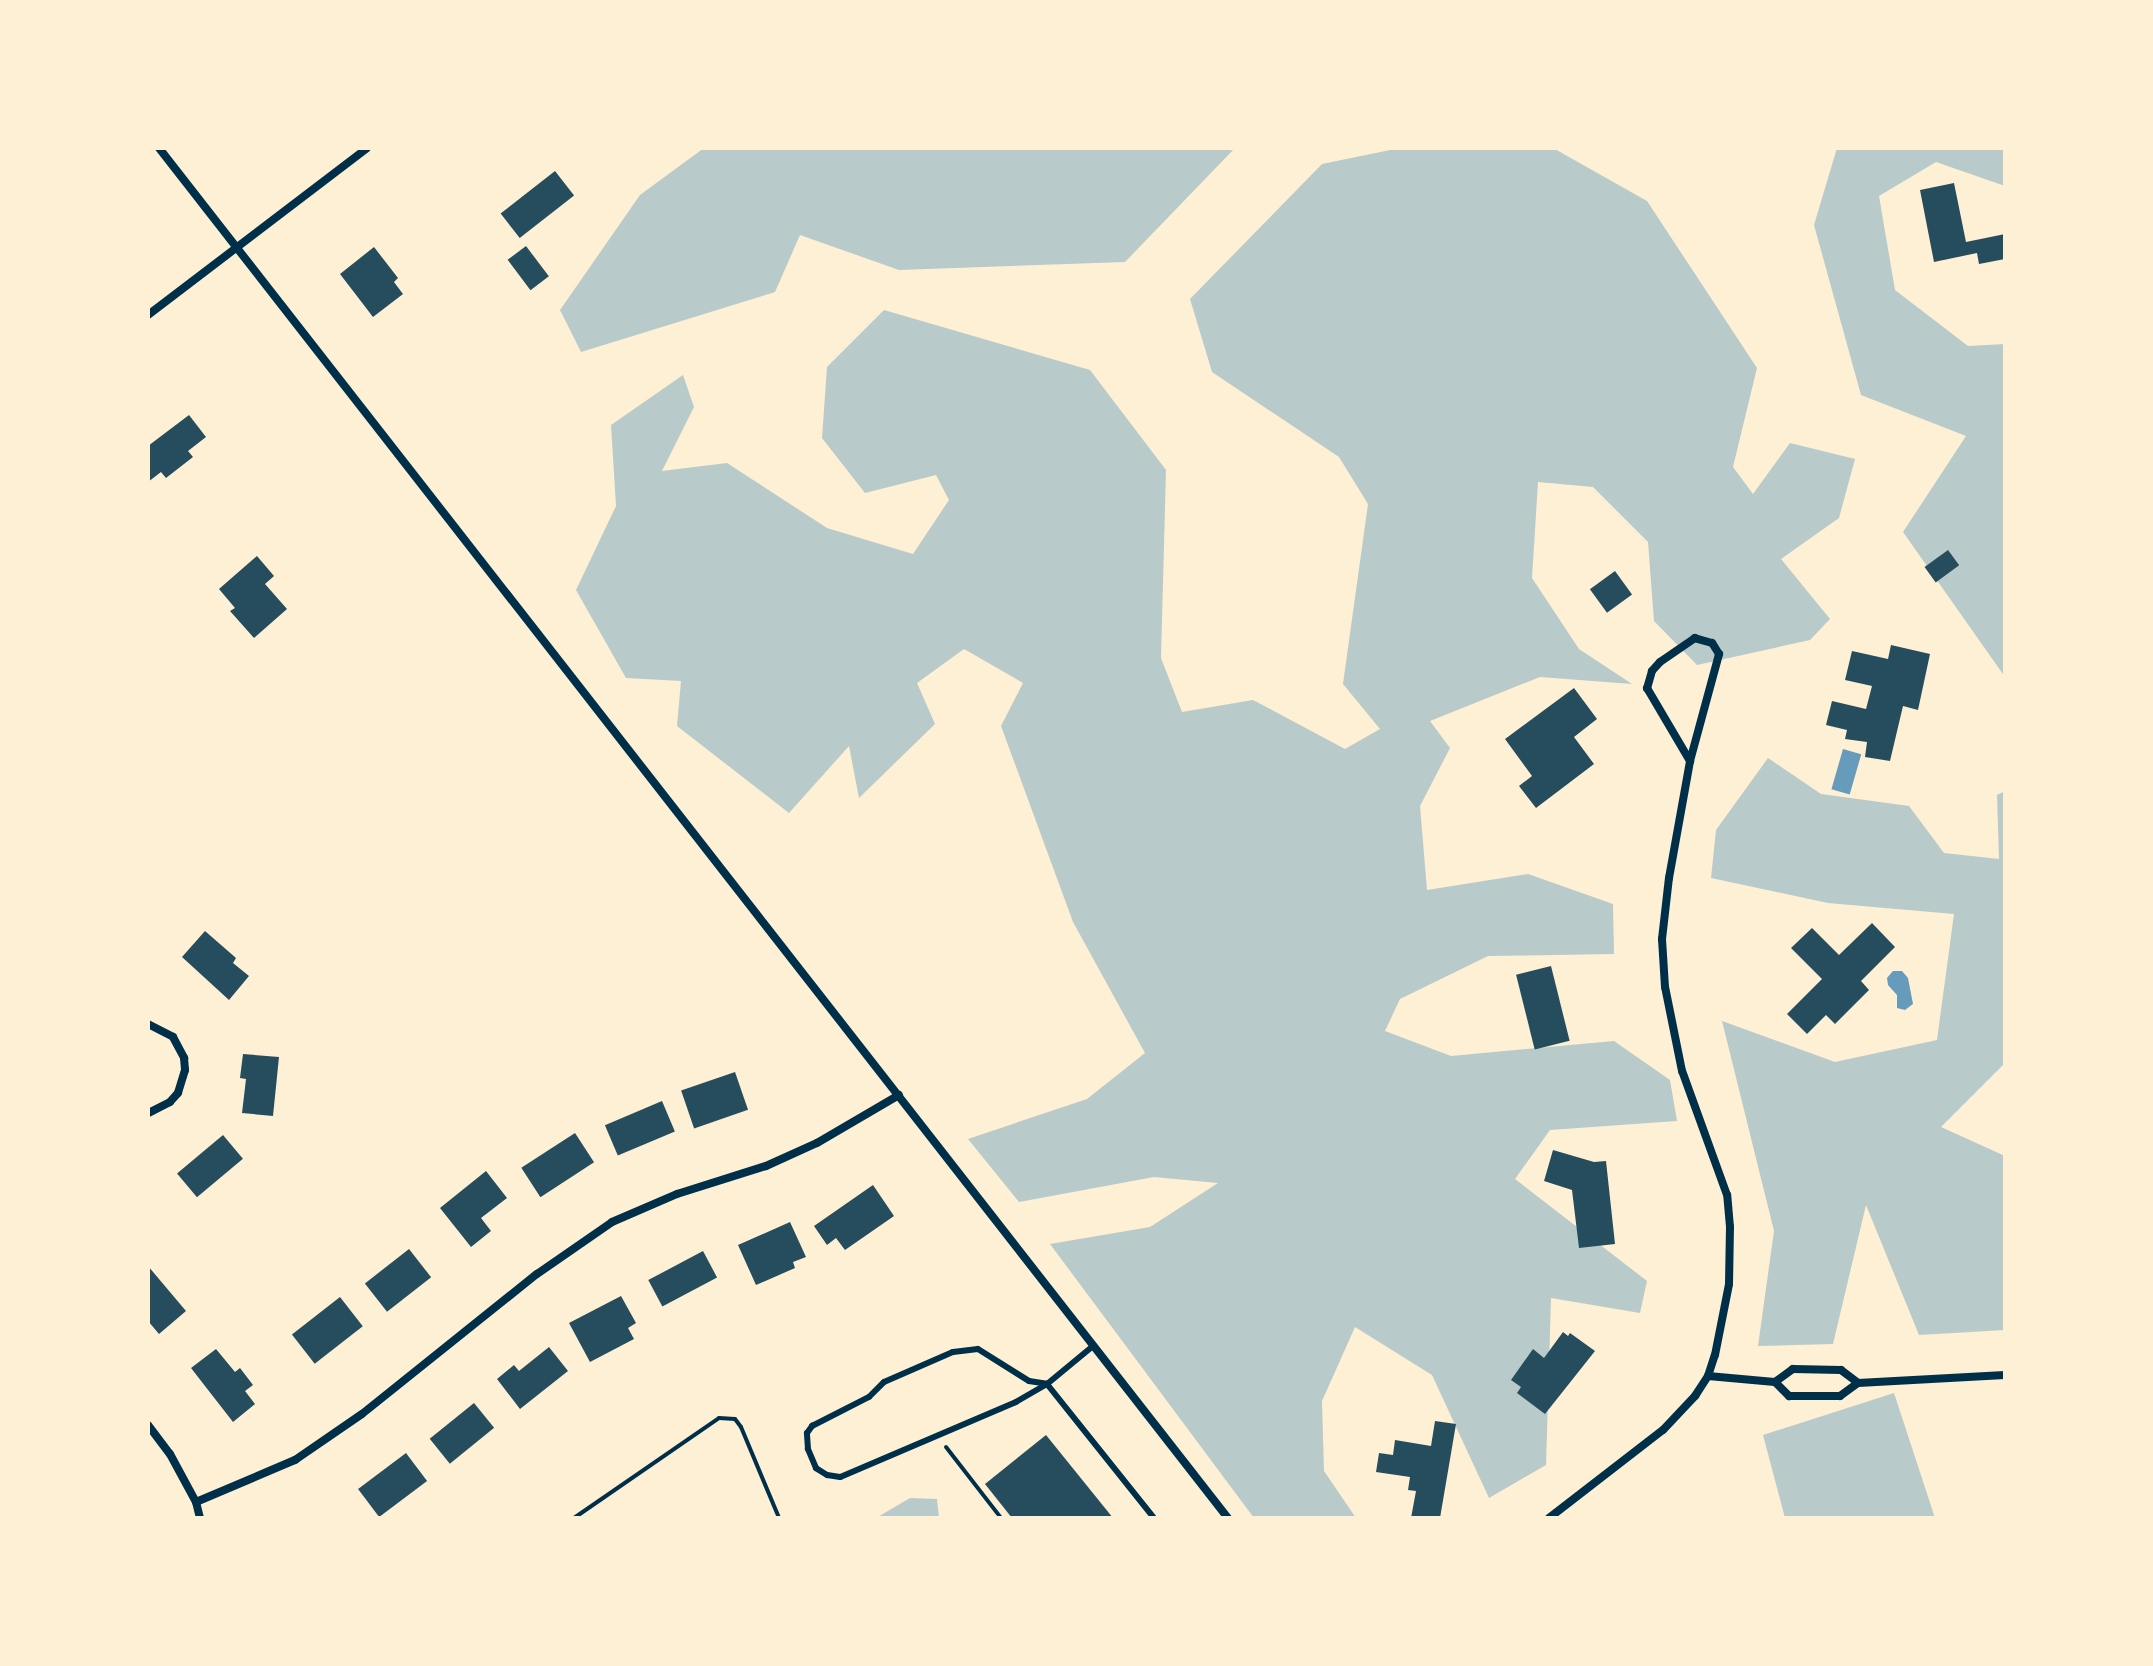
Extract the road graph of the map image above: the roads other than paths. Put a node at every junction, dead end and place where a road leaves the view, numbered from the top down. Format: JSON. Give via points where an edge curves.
{"nodes":[{"id":1,"x":159,"y":148,"type":"edge"},
{"id":2,"x":367,"y":148,"type":"edge"},
{"id":3,"x":234,"y":247,"type":"junction"},
{"id":4,"x":148,"y":315,"type":"edge"},
{"id":5,"x":1690,"y":761,"type":"junction"},
{"id":6,"x":148,"y":1024,"type":"edge"},
{"id":7,"x":899,"y":1095,"type":"junction"},
{"id":8,"x":148,"y":1113,"type":"edge"},
{"id":9,"x":1093,"y":1346,"type":"junction"},
{"id":10,"x":2005,"y":1375,"type":"edge"},
{"id":11,"x":1708,"y":1376,"type":"junction"},
{"id":12,"x":1775,"y":1382,"type":"junction"},
{"id":13,"x":1858,"y":1383,"type":"junction"},
{"id":14,"x":1047,"y":1384,"type":"junction"},
{"id":15,"x":148,"y":1425,"type":"edge"},
{"id":16,"x":196,"y":1502,"type":"junction"},
{"id":17,"x":200,"y":1518,"type":"edge"},
{"id":18,"x":1154,"y":1518,"type":"edge"},
{"id":19,"x":1228,"y":1518,"type":"edge"},
{"id":20,"x":1549,"y":1518,"type":"edge"}],
"edges":[{"from":1,"to":3,"type":"street"},
{"from":2,"to":3,"type":"street"},
{"from":3,"to":4,"type":"street"},
{"from":3,"to":7,"type":"street"},
{"from":5,"to":5,"type":"street","via":[[1647,688],[1660,662],[1695,638],[1712,643],[1719,654]]},
{"from":5,"to":11,"type":"street","via":[[1662,939],[1673,1038],[1719,1170],[1730,1227],[1729,1284]]},
{"from":6,"to":8,"type":"street","via":[[173,1037],[185,1070],[178,1093]]},
{"from":7,"to":9,"type":"street"},
{"from":7,"to":16,"type":"street","via":[[766,1166],[677,1194],[612,1222],[295,1460]]},
{"from":9,"to":14,"type":"lane"},
{"from":9,"to":19,"type":"street"},
{"from":10,"to":13,"type":"street"},
{"from":11,"to":12,"type":"street"},
{"from":11,"to":20,"type":"street","via":[[1663,1430]]},
{"from":12,"to":13,"type":"street","via":[[1793,1369],[1841,1370]]},
{"from":12,"to":13,"type":"street","via":[[1789,1396],[1840,1396]]},
{"from":14,"to":14,"type":"lane","via":[[1029,1381],[978,1349],[953,1352],[884,1382],[869,1397],[820,1420],[807,1433],[808,1449],[816,1468],[840,1477]]},
{"from":14,"to":18,"type":"lane"},
{"from":15,"to":16,"type":"street"},
{"from":16,"to":17,"type":"street"}]}
